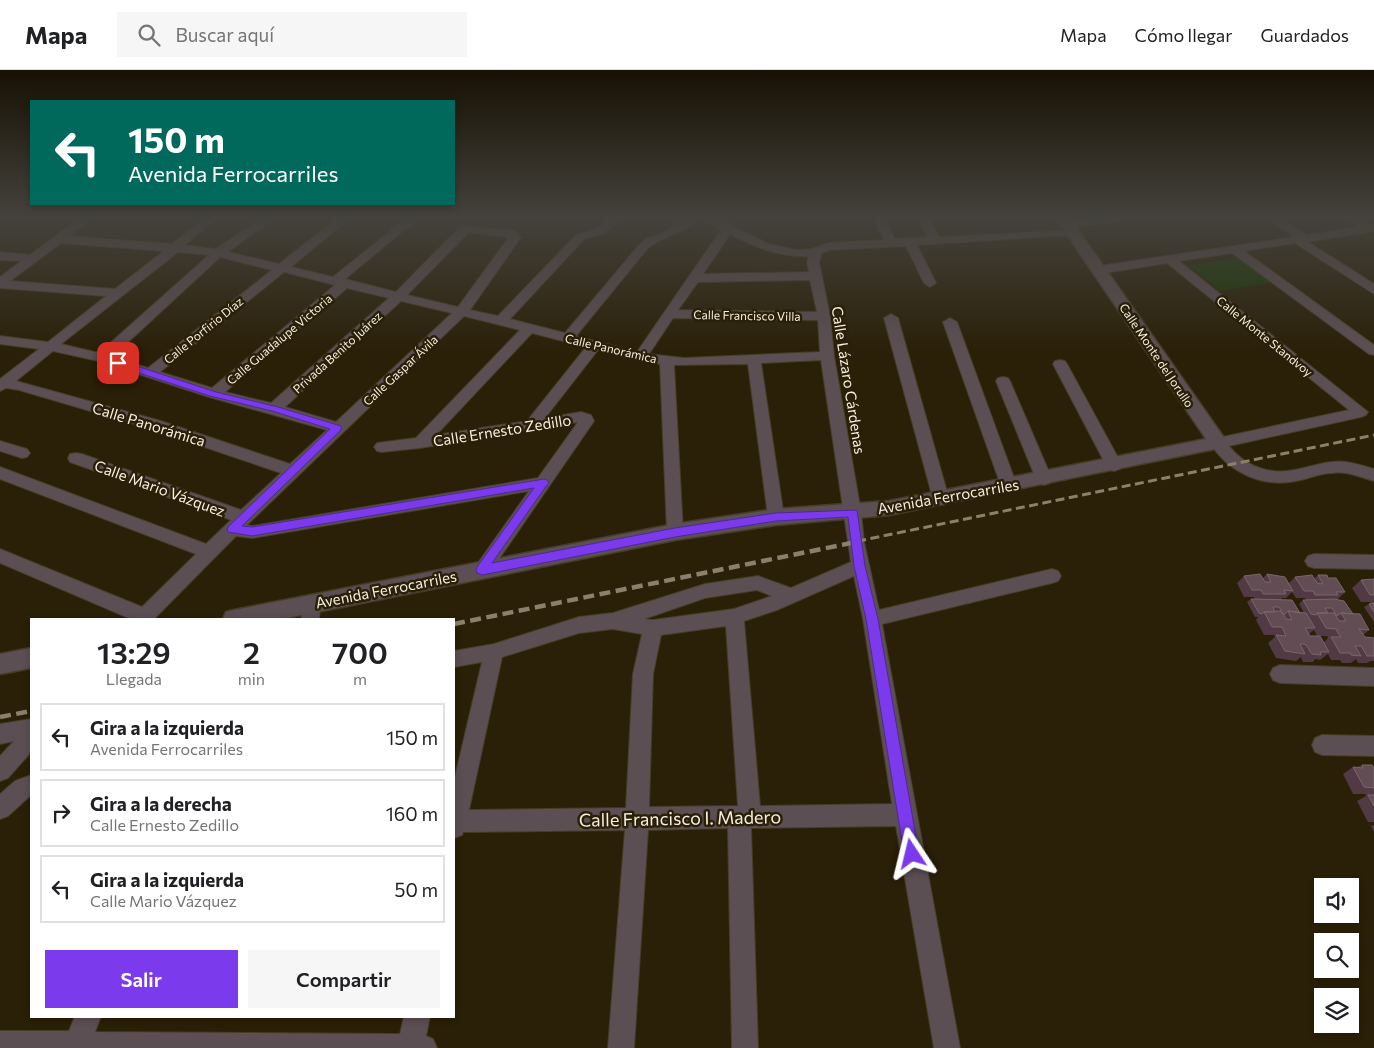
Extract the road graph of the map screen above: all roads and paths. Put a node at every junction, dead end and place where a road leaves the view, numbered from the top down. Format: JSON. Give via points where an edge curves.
{"nodes":[{"id":1,"x":27,"y":263,"type":"edge"},
{"id":2,"x":156,"y":263,"type":"edge"},
{"id":3,"x":207,"y":263,"type":"edge"},
{"id":4,"x":257,"y":263,"type":"edge"},
{"id":5,"x":286,"y":263,"type":"edge"},
{"id":6,"x":362,"y":263,"type":"edge"},
{"id":7,"x":431,"y":263,"type":"edge"},
{"id":8,"x":556,"y":263,"type":"edge"},
{"id":9,"x":630,"y":263,"type":"edge"},
{"id":10,"x":705,"y":263,"type":"edge"},
{"id":11,"x":813,"y":263,"type":"edge"},
{"id":12,"x":920,"y":263,"type":"edge"},
{"id":13,"x":1094,"y":263,"type":"edge"},
{"id":14,"x":1151,"y":263,"type":"edge"},
{"id":15,"x":1173,"y":263,"type":"edge"},
{"id":16,"x":1252,"y":263,"type":"edge"},
{"id":17,"x":1337,"y":263,"type":"edge"},
{"id":18,"x":493,"y":264,"type":"edge"},
{"id":19,"x":279,"y":268,"type":"junction"},
{"id":20,"x":1099,"y":270,"type":"junction"},
{"id":21,"x":816,"y":276,"type":"junction"},
{"id":22,"x":694,"y":278,"type":"junction"},
{"id":23,"x":340,"y":282,"type":"junction"},
{"id":24,"x":0,"y":283,"type":"edge"},
{"id":25,"x":930,"y":283,"type":"dead end"},
{"id":26,"x":1371,"y":286,"type":"edge"},
{"id":27,"x":118,"y":293,"type":"junction"},
{"id":28,"x":399,"y":296,"type":"junction"},
{"id":29,"x":462,"y":311,"type":"junction"},
{"id":30,"x":670,"y":314,"type":"junction"},
{"id":31,"x":824,"y":316,"type":"junction"},
{"id":32,"x":891,"y":318,"type":"dead end"},
{"id":33,"x":501,"y":321,"type":"junction"},
{"id":34,"x":950,"y":322,"type":"dead end"},
{"id":35,"x":529,"y":328,"type":"junction"},
{"id":36,"x":568,"y":338,"type":"junction"},
{"id":37,"x":0,"y":340,"type":"edge"},
{"id":38,"x":50,"y":346,"type":"junction"},
{"id":39,"x":595,"y":346,"type":"junction"},
{"id":40,"x":1374,"y":351,"type":"edge"},
{"id":41,"x":827,"y":356,"type":"junction"},
{"id":42,"x":640,"y":357,"type":"junction"},
{"id":43,"x":102,"y":358,"type":"junction"},
{"id":44,"x":754,"y":359,"type":"junction"},
{"id":45,"x":667,"y":361,"type":"junction"},
{"id":46,"x":1060,"y":364,"type":"dead end"},
{"id":47,"x":150,"y":373,"type":"junction"},
{"id":48,"x":1003,"y":381,"type":"dead end"},
{"id":49,"x":1,"y":384,"type":"edge"},
{"id":50,"x":214,"y":394,"type":"junction"},
{"id":51,"x":274,"y":409,"type":"junction"},
{"id":52,"x":532,"y":424,"type":"junction"},
{"id":53,"x":338,"y":428,"type":"junction"},
{"id":54,"x":1218,"y":443,"type":"junction"},
{"id":55,"x":420,"y":444,"type":"junction"},
{"id":56,"x":0,"y":446,"type":"edge"},
{"id":57,"x":382,"y":448,"type":"dead end"},
{"id":58,"x":22,"y":453,"type":"dead end"},
{"id":59,"x":76,"y":458,"type":"dead end"},
{"id":60,"x":1114,"y":465,"type":"junction"},
{"id":61,"x":294,"y":471,"type":"junction"},
{"id":62,"x":0,"y":473,"type":"edge"},
{"id":63,"x":1374,"y":475,"type":"edge"},
{"id":64,"x":1044,"y":479,"type":"junction"},
{"id":65,"x":544,"y":483,"type":"junction"},
{"id":66,"x":1009,"y":486,"type":"junction"},
{"id":67,"x":941,"y":499,"type":"junction"},
{"id":68,"x":853,"y":512,"type":"junction"},
{"id":69,"x":776,"y":517,"type":"junction"},
{"id":70,"x":238,"y":524,"type":"junction"},
{"id":71,"x":675,"y":532,"type":"junction"},
{"id":72,"x":210,"y":552,"type":"junction"},
{"id":73,"x":0,"y":556,"type":"edge"},
{"id":74,"x":1314,"y":561,"type":"dead end"},
{"id":75,"x":1374,"y":562,"type":"edge"},
{"id":76,"x":860,"y":566,"type":"junction"},
{"id":77,"x":482,"y":570,"type":"junction"},
{"id":78,"x":1052,"y":576,"type":"dead end"},
{"id":79,"x":791,"y":596,"type":"junction"},
{"id":80,"x":311,"y":611,"type":"edge"},
{"id":81,"x":143,"y":617,"type":"edge"},
{"id":82,"x":734,"y":617,"type":"junction"},
{"id":83,"x":244,"y":618,"type":"edge"},
{"id":84,"x":872,"y":619,"type":"junction"},
{"id":85,"x":613,"y":621,"type":"junction"},
{"id":86,"x":653,"y":628,"type":"junction"},
{"id":87,"x":494,"y":652,"type":"junction"},
{"id":88,"x":30,"y":658,"type":"edge"},
{"id":89,"x":455,"y":659,"type":"edge"},
{"id":90,"x":1,"y":663,"type":"edge"},
{"id":91,"x":1280,"y":674,"type":"dead end"},
{"id":92,"x":1374,"y":677,"type":"edge"},
{"id":93,"x":30,"y":728,"type":"edge"},
{"id":94,"x":0,"y":734,"type":"edge"},
{"id":95,"x":30,"y":738,"type":"edge"},
{"id":96,"x":1322,"y":746,"type":"dead end"},
{"id":97,"x":1374,"y":746,"type":"edge"},
{"id":98,"x":0,"y":771,"type":"edge"},
{"id":99,"x":30,"y":785,"type":"edge"},
{"id":100,"x":0,"y":808,"type":"edge"},
{"id":101,"x":905,"y":815,"type":"junction"},
{"id":102,"x":744,"y":817,"type":"junction"},
{"id":103,"x":637,"y":818,"type":"junction"},
{"id":104,"x":455,"y":820,"type":"edge"},
{"id":105,"x":455,"y":824,"type":"edge"},
{"id":106,"x":87,"y":1018,"type":"edge"},
{"id":107,"x":417,"y":1018,"type":"edge"},
{"id":108,"x":0,"y":1044,"type":"edge"},
{"id":109,"x":76,"y":1046,"type":"junction"},
{"id":110,"x":206,"y":1047,"type":"edge"},
{"id":111,"x":326,"y":1048,"type":"edge"},
{"id":112,"x":411,"y":1048,"type":"edge"},
{"id":113,"x":424,"y":1048,"type":"edge"},
{"id":114,"x":620,"y":1048,"type":"edge"},
{"id":115,"x":745,"y":1048,"type":"edge"},
{"id":116,"x":947,"y":1048,"type":"edge"}],
"edges":[{"from":1,"to":24,"type":"street"},
{"from":2,"to":27,"type":"street"},
{"from":3,"to":43,"type":"street"},
{"from":4,"to":19,"type":"street"},
{"from":5,"to":19,"type":"street","name":"Calle Porfirio Díaz"},
{"from":6,"to":23,"type":"street","name":"Calle Guadalupe Victoria"},
{"from":7,"to":28,"type":"street","name":"Privada Benito Juárez"},
{"from":8,"to":33,"type":"street"},
{"from":9,"to":36,"type":"street"},
{"from":10,"to":22,"type":"street"},
{"from":11,"to":21,"type":"street","name":"Calle Lázaro Cárdenas"},
{"from":12,"to":25,"type":"street"},
{"from":13,"to":20,"type":"street","name":"Calle Monte del Jorullo"},
{"from":14,"to":20,"type":"street"},
{"from":15,"to":54,"type":"street","name":"Calle Monte Standvoy","via":[[1361,412]]},
{"from":16,"to":40,"type":"street"},
{"from":17,"to":26,"type":"street"},
{"from":18,"to":29,"type":"street","name":"Calle Gaspar Ávila"},
{"from":19,"to":23,"type":"street"},
{"from":19,"to":47,"type":"street","name":"Calle Porfirio Díaz"},
{"from":20,"to":54,"type":"street","name":"Calle Monte del Jorullo"},
{"from":21,"to":22,"type":"street"},
{"from":21,"to":31,"type":"street","name":"Calle Lázaro Cárdenas"},
{"from":22,"to":30,"type":"street"},
{"from":23,"to":28,"type":"street"},
{"from":23,"to":50,"type":"street","name":"Calle Guadalupe Victoria"},
{"from":24,"to":27,"type":"street"},
{"from":27,"to":38,"type":"street"},
{"from":28,"to":29,"type":"street","name":"Calle Panorámica"},
{"from":28,"to":51,"type":"street","name":"Privada Benito Juárez"},
{"from":29,"to":33,"type":"street","name":"Calle Panorámica"},
{"from":29,"to":53,"type":"street","name":"Calle Gaspar Ávila"},
{"from":30,"to":31,"type":"street","name":"Calle Francisco Villa"},
{"from":30,"to":42,"type":"street"},
{"from":31,"to":41,"type":"street","name":"Calle Lázaro Cárdenas"},
{"from":32,"to":67,"type":"street"},
{"from":33,"to":35,"type":"street","name":"Calle Panorámica"},
{"from":34,"to":66,"type":"street"},
{"from":35,"to":36,"type":"street","name":"Calle Panorámica"},
{"from":35,"to":55,"type":"street"},
{"from":36,"to":39,"type":"street","name":"Calle Panorámica"},
{"from":37,"to":38,"type":"street"},
{"from":38,"to":43,"type":"street"},
{"from":38,"to":49,"type":"street"},
{"from":39,"to":42,"type":"street","name":"Calle Panorámica"},
{"from":39,"to":52,"type":"street"},
{"from":41,"to":44,"type":"street","name":"Calle Panorámica"},
{"from":41,"to":68,"type":"street","name":"Calle Lázaro Cárdenas"},
{"from":42,"to":45,"type":"street","name":"Calle Panorámica"},
{"from":43,"to":47,"type":"street"},
{"from":44,"to":45,"type":"street","name":"Calle Panorámica"},
{"from":44,"to":69,"type":"street"},
{"from":45,"to":71,"type":"street"},
{"from":46,"to":60,"type":"street"},
{"from":47,"to":50,"type":"street"},
{"from":48,"to":64,"type":"street"},
{"from":49,"to":61,"type":"street","name":"Calle Panorámica","via":[[20,386],[156,425]]},
{"from":50,"to":51,"type":"street"},
{"from":51,"to":53,"type":"street"},
{"from":52,"to":55,"type":"street","name":"Calle Ernesto Zedillo"},
{"from":52,"to":65,"type":"street","name":"Calle Ernesto Zedillo","via":[[581,417],[587,421]]},
{"from":53,"to":61,"type":"street","name":"Calle Gaspar Ávila"},
{"from":54,"to":60,"type":"street","name":"Avenida Ferrocarriles"},
{"from":54,"to":63,"type":"street","via":[[1236,464],[1259,474],[1292,476],[1332,467],[1351,467]]},
{"from":55,"to":57,"type":"street","name":"Calle Ernesto Zedillo"},
{"from":56,"to":58,"type":"street"},
{"from":59,"to":70,"type":"street","name":"Calle Mario Vázquez"},
{"from":60,"to":64,"type":"street","name":"Avenida Ferrocarriles"},
{"from":61,"to":70,"type":"street","name":"Calle Gaspar Ávila"},
{"from":62,"to":72,"type":"street"},
{"from":64,"to":66,"type":"street","name":"Avenida Ferrocarriles"},
{"from":65,"to":70,"type":"street","name":"Calle Mario Vázquez","via":[[252,532]]},
{"from":65,"to":77,"type":"street","name":"Calle Ernesto Zedillo"},
{"from":66,"to":67,"type":"street","name":"Avenida Ferrocarriles"},
{"from":67,"to":68,"type":"street","name":"Avenida Ferrocarriles"},
{"from":68,"to":69,"type":"street","name":"Avenida Ferrocarriles"},
{"from":68,"to":76,"type":"street","name":"Calle Lázaro Cárdenas"},
{"from":69,"to":71,"type":"street","name":"Avenida Ferrocarriles"},
{"from":70,"to":72,"type":"street","name":"Calle Gaspar Ávila"},
{"from":71,"to":77,"type":"street","name":"Avenida Ferrocarriles"},
{"from":72,"to":81,"type":"street","name":"Calle Gaspar Ávila"},
{"from":73,"to":81,"type":"street"},
{"from":74,"to":75,"type":"street"},
{"from":76,"to":79,"type":"street"},
{"from":76,"to":84,"type":"street","name":"Calle Lázaro Cárdenas"},
{"from":77,"to":80,"type":"street","name":"Avenida Ferrocarriles"},
{"from":78,"to":84,"type":"street"},
{"from":79,"to":82,"type":"street"},
{"from":79,"to":85,"type":"street","via":[[758,583],[705,591]]},
{"from":80,"to":83,"type":"street","name":"Avenida Ferrocarriles"},
{"from":82,"to":86,"type":"street"},
{"from":82,"to":102,"type":"street","via":[[740,672]]},
{"from":84,"to":101,"type":"street","name":"Calle Lázaro Cárdenas"},
{"from":85,"to":86,"type":"street"},
{"from":85,"to":87,"type":"street","via":[[578,625]]},
{"from":86,"to":103,"type":"street","via":[[643,674]]},
{"from":87,"to":89,"type":"street"},
{"from":87,"to":104,"type":"street"},
{"from":88,"to":90,"type":"street"},
{"from":91,"to":92,"type":"street"},
{"from":93,"to":94,"type":"street"},
{"from":95,"to":98,"type":"street"},
{"from":96,"to":97,"type":"street"},
{"from":99,"to":100,"type":"street"},
{"from":101,"to":102,"type":"street","name":"Calle Francisco I. Madero"},
{"from":101,"to":116,"type":"street","name":"Calle Lázaro Cárdenas"},
{"from":102,"to":103,"type":"street","name":"Calle Francisco I. Madero"},
{"from":102,"to":115,"type":"street"},
{"from":103,"to":105,"type":"street","name":"Calle Francisco I. Madero"},
{"from":103,"to":114,"type":"street"},
{"from":106,"to":109,"type":"street"},
{"from":107,"to":112,"type":"street"},
{"from":108,"to":109,"type":"street"},
{"from":109,"to":110,"type":"street"},
{"from":110,"to":111,"type":"street"},
{"from":111,"to":112,"type":"street"},
{"from":112,"to":113,"type":"street"}]}
